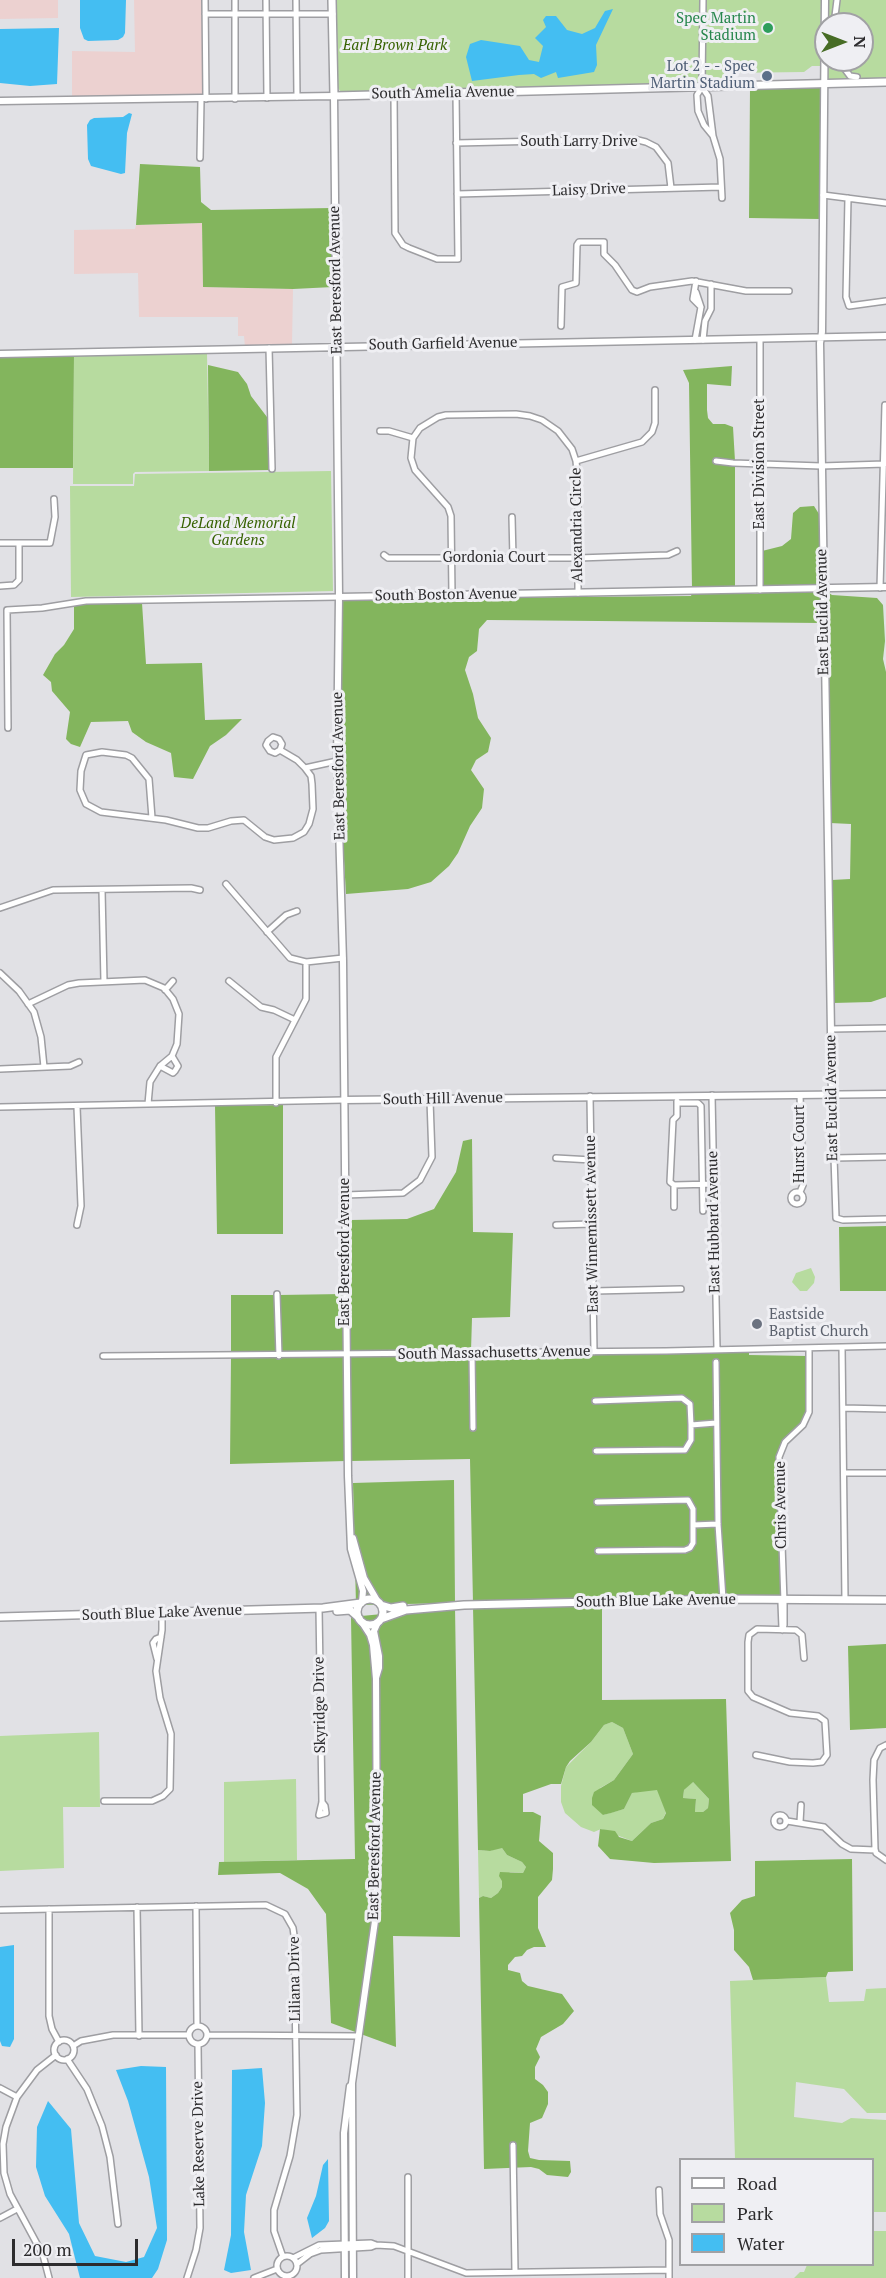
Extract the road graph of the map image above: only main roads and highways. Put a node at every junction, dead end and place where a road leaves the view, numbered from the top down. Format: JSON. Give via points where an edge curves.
{"nodes":[{"id":1,"x":332,"y":0,"type":"edge"},
{"id":2,"x":886,"y":82,"type":"edge"},
{"id":3,"x":334,"y":96,"type":"joint"},
{"id":4,"x":886,"y":1600,"type":"edge"},
{"id":5,"x":361,"y":1603,"type":"junction"},
{"id":6,"x":379,"y":1603,"type":"junction"},
{"id":7,"x":426,"y":1607,"type":"junction"},
{"id":8,"x":321,"y":1608,"type":"junction"},
{"id":9,"x":0,"y":1617,"type":"edge"},
{"id":10,"x":360,"y":1619,"type":"junction"},
{"id":11,"x":380,"y":1620,"type":"junction"}],
"edges":[{"from":1,"to":3,"type":"main road","name":"East Beresford Avenue"},
{"from":2,"to":3,"type":"main road","name":"South Amelia Avenue"},
{"from":4,"to":7,"type":"main road","name":"South Blue Lake Avenue","via":[[723,1599]]},
{"from":5,"to":6,"type":"main road","via":[[370,1599]]},
{"from":5,"to":8,"type":"main road","name":"South Blue Lake Avenue"},
{"from":5,"to":10,"type":"main road"},
{"from":6,"to":7,"type":"main road","name":"South Blue Lake Avenue","via":[[391,1608]]},
{"from":6,"to":11,"type":"main road","via":[[383,1612]]},
{"from":7,"to":11,"type":"main road","name":"South Blue Lake Avenue","via":[[397,1612]]},
{"from":8,"to":9,"type":"main road","name":"South Blue Lake Avenue"},
{"from":8,"to":10,"type":"main road","name":"South Blue Lake Avenue","via":[[350,1610]]},
{"from":10,"to":11,"type":"main road","via":[[372,1624]]}]}
